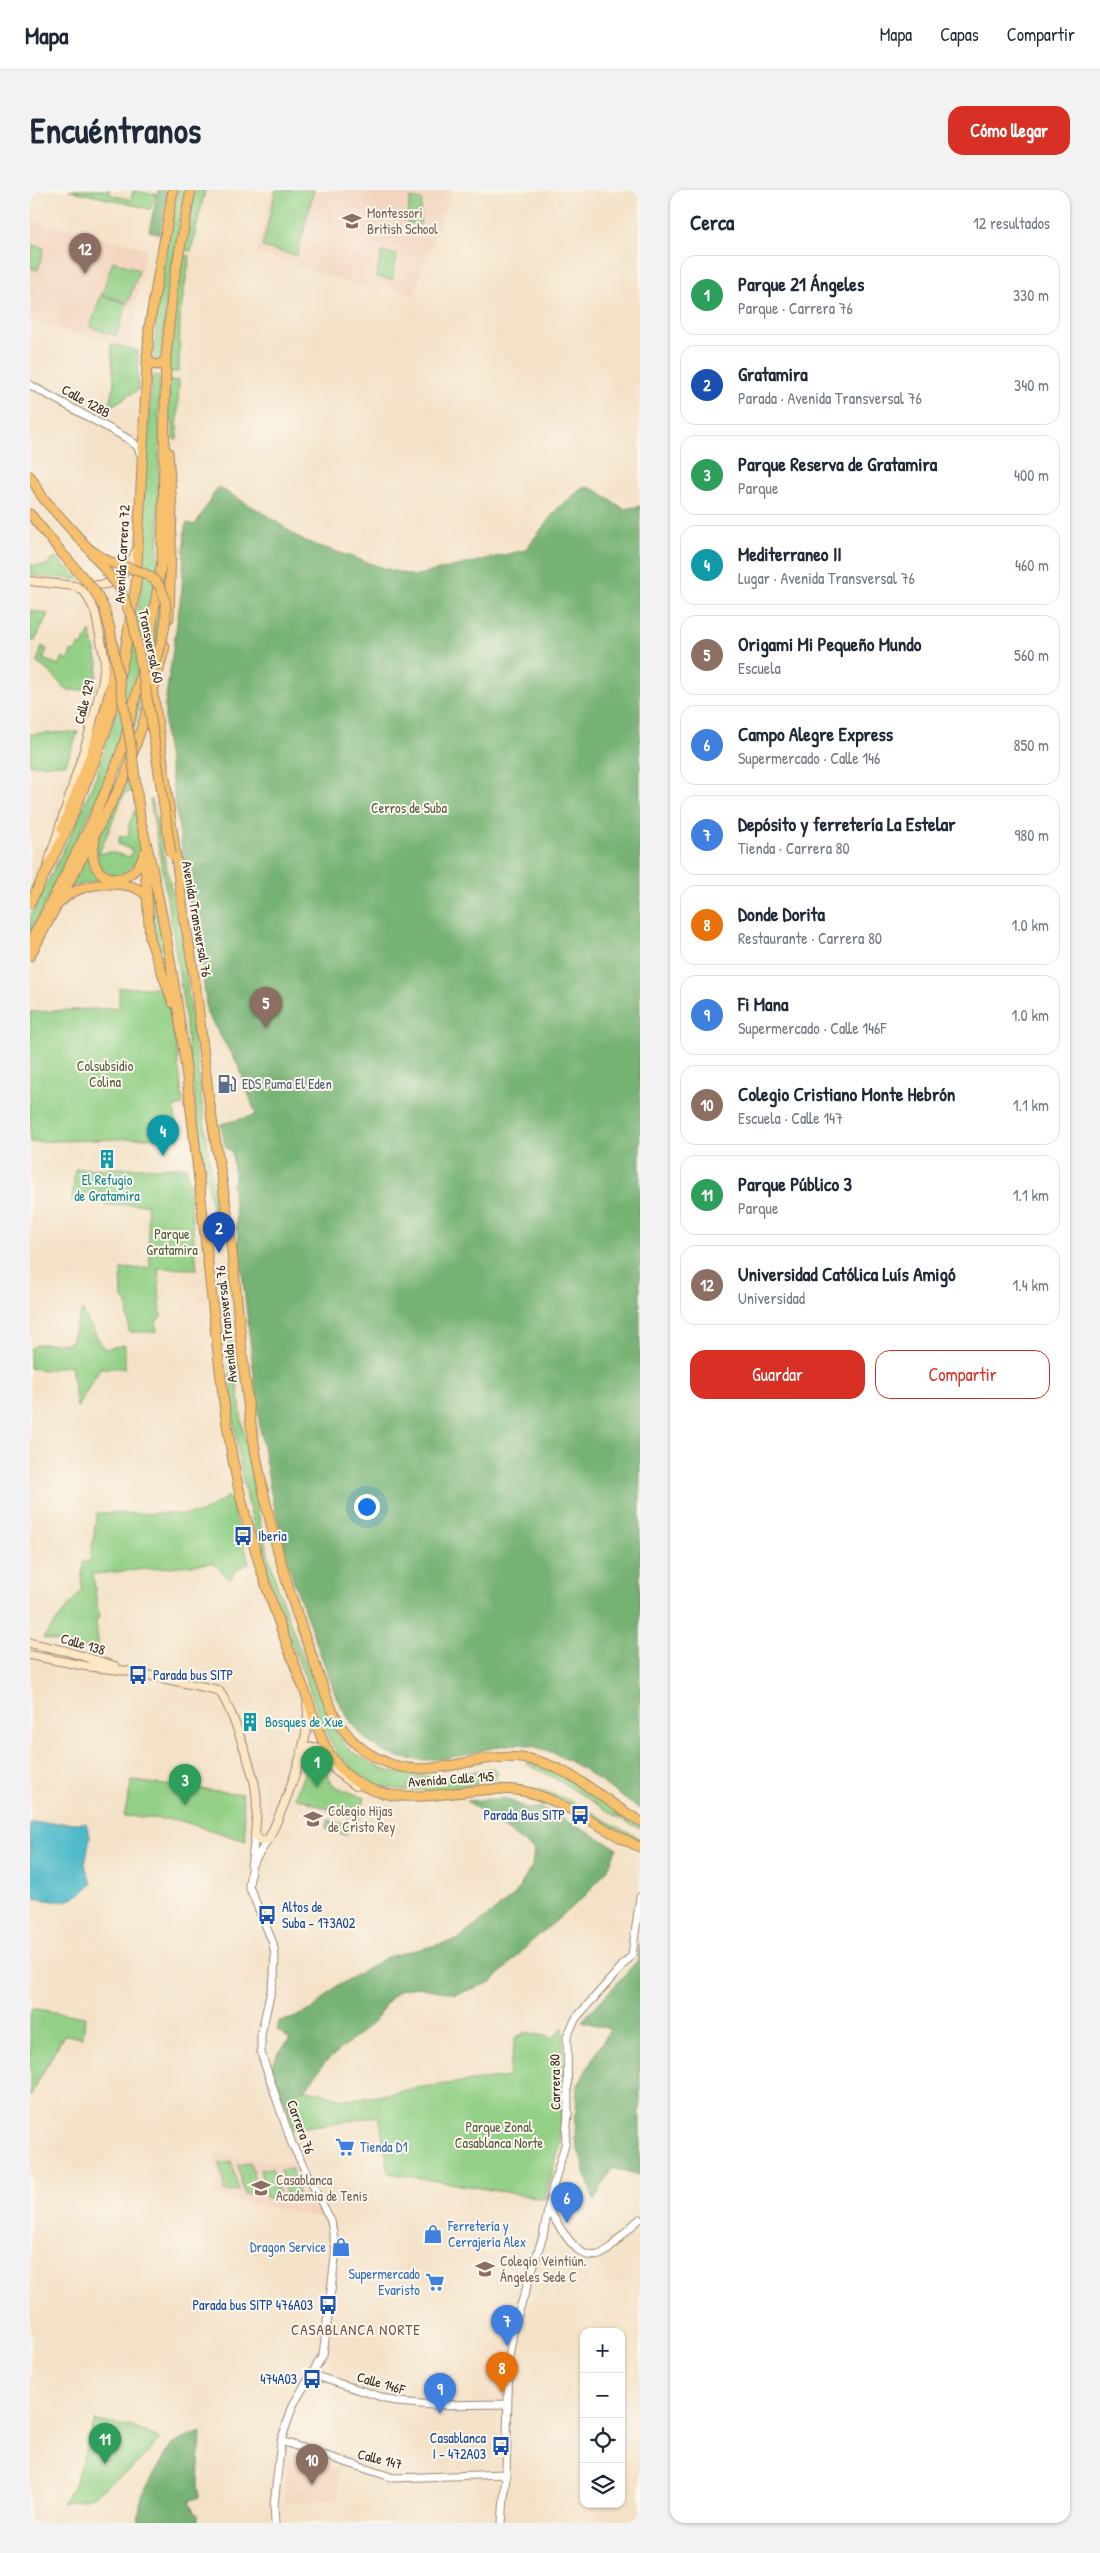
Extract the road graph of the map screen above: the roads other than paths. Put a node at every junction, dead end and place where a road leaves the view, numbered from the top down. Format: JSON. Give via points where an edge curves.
{"nodes":[{"id":1,"x":173,"y":190,"type":"edge"},
{"id":2,"x":191,"y":190,"type":"edge"},
{"id":3,"x":147,"y":355,"type":"junction"},
{"id":4,"x":166,"y":357,"type":"junction"},
{"id":5,"x":30,"y":385,"type":"edge"},
{"id":6,"x":142,"y":434,"type":"junction"},
{"id":7,"x":166,"y":439,"type":"junction"},
{"id":8,"x":130,"y":440,"type":"junction"},
{"id":9,"x":141,"y":457,"type":"junction"},
{"id":10,"x":30,"y":476,"type":"edge"},
{"id":11,"x":30,"y":514,"type":"edge"},
{"id":12,"x":30,"y":522,"type":"edge"},
{"id":13,"x":40,"y":528,"type":"junction"},
{"id":14,"x":88,"y":548,"type":"junction"},
{"id":15,"x":137,"y":549,"type":"junction"},
{"id":16,"x":30,"y":579,"type":"edge"},
{"id":17,"x":106,"y":585,"type":"junction"},
{"id":18,"x":95,"y":611,"type":"junction"},
{"id":19,"x":114,"y":648,"type":"junction"},
{"id":20,"x":152,"y":686,"type":"junction"},
{"id":21,"x":100,"y":824,"type":"junction"},
{"id":22,"x":141,"y":825,"type":"junction"},
{"id":23,"x":171,"y":854,"type":"joint"},
{"id":24,"x":144,"y":856,"type":"junction"},
{"id":25,"x":45,"y":873,"type":"junction"},
{"id":26,"x":147,"y":896,"type":"junction"},
{"id":27,"x":30,"y":903,"type":"edge"},
{"id":28,"x":57,"y":908,"type":"junction"},
{"id":29,"x":185,"y":923,"type":"junction"},
{"id":30,"x":30,"y":943,"type":"edge"},
{"id":31,"x":30,"y":956,"type":"edge"},
{"id":32,"x":179,"y":1015,"type":"junction"},
{"id":33,"x":30,"y":1643,"type":"edge"},
{"id":34,"x":30,"y":1655,"type":"edge"},
{"id":35,"x":128,"y":1671,"type":"junction"},
{"id":36,"x":326,"y":1693,"type":"joint"},
{"id":37,"x":306,"y":1695,"type":"junction"},
{"id":38,"x":295,"y":1769,"type":"junction"},
{"id":39,"x":378,"y":1792,"type":"junction"},
{"id":40,"x":640,"y":1822,"type":"edge"},
{"id":41,"x":255,"y":1835,"type":"junction"},
{"id":42,"x":268,"y":1840,"type":"junction"},
{"id":43,"x":640,"y":1847,"type":"edge"},
{"id":44,"x":250,"y":1869,"type":"junction"},
{"id":45,"x":640,"y":1897,"type":"edge"},
{"id":46,"x":548,"y":2209,"type":"junction"},
{"id":47,"x":640,"y":2219,"type":"edge"},
{"id":48,"x":310,"y":2374,"type":"junction"},
{"id":49,"x":507,"y":2404,"type":"junction"},
{"id":50,"x":281,"y":2440,"type":"junction"},
{"id":51,"x":506,"y":2474,"type":"junction"},
{"id":52,"x":275,"y":2523,"type":"edge"},
{"id":53,"x":502,"y":2523,"type":"edge"}],
"edges":[{"from":1,"to":3,"type":"main road","name":"Avenida Carrera 72","via":[[151,310]]},
{"from":2,"to":4,"type":"main road","via":[[173,285]]},
{"from":3,"to":4,"type":"main road","via":[[154,365],[161,364]]},
{"from":3,"to":6,"type":"main road","name":"Avenida Carrera 72"},
{"from":4,"to":7,"type":"main road"},
{"from":5,"to":8,"type":"street","name":"Calle 128B"},
{"from":6,"to":8,"type":"street"},
{"from":6,"to":9,"type":"main road","name":"Avenida Carrera 72"},
{"from":7,"to":20,"type":"main road","via":[[171,486],[169,625]]},
{"from":7,"to":30,"type":"main road","via":[[161,578],[124,743],[104,796]]},
{"from":8,"to":9,"type":"street","name":"Calle 128B"},
{"from":9,"to":15,"type":"main road","name":"Avenida Carrera 72"},
{"from":10,"to":14,"type":"main road","name":"Transversal 60","via":[[43,498]]},
{"from":11,"to":13,"type":"main road"},
{"from":12,"to":13,"type":"main road"},
{"from":13,"to":19,"type":"main road","bridge":true,"via":[[94,590]]},
{"from":14,"to":20,"type":"main road","bridge":true,"via":[[113,563],[148,575],[161,587],[167,606],[166,621]]},
{"from":14,"to":23,"type":"main road","name":"Transversal 60","bridge":true,"via":[[119,587],[133,621]]},
{"from":15,"to":17,"type":"main road","via":[[124,574]]},
{"from":15,"to":25,"type":"main road","name":"Avenida Carrera 72","via":[[132,613],[108,724],[77,807]]},
{"from":16,"to":17,"type":"main road","name":"Calle 129"},
{"from":16,"to":18,"type":"main road","name":"Calle 129","via":[[78,587],[88,595]]},
{"from":17,"to":18,"type":"main road","via":[[95,594]]},
{"from":18,"to":25,"type":"main road","name":"Calle 129","via":[[105,660],[103,680]]},
{"from":19,"to":22,"type":"main road","bridge":true},
{"from":19,"to":25,"type":"main road","bridge":true,"via":[[110,686],[96,736]]},
{"from":20,"to":21,"type":"main road","via":[[139,740],[125,777]]},
{"from":20,"to":29,"type":"main road"},
{"from":21,"to":24,"type":"main road","via":[[93,858],[97,869],[105,876],[126,877],[137,870]]},
{"from":21,"to":28,"type":"main road"},
{"from":22,"to":24,"type":"main road","name":"Avenida Transversal 76"},
{"from":22,"to":32,"type":"main road","name":"Avenida Transversal 76","via":[[159,898]]},
{"from":23,"to":29,"type":"main road","name":"Avenida Transversal 76"},
{"from":24,"to":26,"type":"main road","name":"Avenida Transversal 76"},
{"from":25,"to":27,"type":"main road","name":"Avenida Carrera 72"},
{"from":26,"to":28,"type":"main road","via":[[131,885],[84,887],[70,892]]},
{"from":26,"to":32,"type":"main road","name":"Avenida Transversal 76","via":[[152,947]]},
{"from":28,"to":31,"type":"main road"},
{"from":29,"to":36,"type":"main road","name":"Avenida Transversal 76","via":[[224,1196],[256,1459],[285,1579]]},
{"from":32,"to":37,"type":"main road","name":"Avenida Transversal 76","via":[[233,1460],[266,1585]]},
{"from":33,"to":35,"type":"main road","name":"Calle 138","via":[[72,1652]]},
{"from":34,"to":35,"type":"main road","name":"Calle 138","via":[[60,1661],[66,1658]]},
{"from":35,"to":41,"type":"main road","name":"Calle 138","via":[[210,1687],[224,1697],[252,1774],[257,1806]]},
{"from":36,"to":40,"type":"main road","name":"Avenida Calle 145","via":[[348,1735],[380,1760],[419,1770],[506,1757],[542,1762],[574,1778]]},
{"from":37,"to":38,"type":"main road","via":[[308,1728]]},
{"from":37,"to":39,"type":"main road","name":"Avenida Calle 145","via":[[324,1745],[333,1759],[354,1780]]},
{"from":38,"to":39,"type":"main road","via":[[305,1750],[316,1747],[345,1780],[362,1789]]},
{"from":38,"to":42,"type":"main road","via":[[289,1792]]},
{"from":39,"to":43,"type":"main road","name":"Avenida Calle 145","via":[[413,1796],[494,1790],[523,1792],[559,1805]]},
{"from":41,"to":42,"type":"main road","via":[[260,1840]]},
{"from":41,"to":44,"type":"street","name":"Carrera 76"},
{"from":42,"to":44,"type":"street"},
{"from":44,"to":48,"type":"street","name":"Carrera 76","via":[[249,1886],[273,1943],[275,1956],[274,1982],[261,2035],[261,2053],[292,2144],[331,2221],[335,2238],[334,2277],[324,2351]]},
{"from":45,"to":46,"type":"street","name":"Carrera 80","via":[[632,1955],[568,2030],[568,2115],[564,2150]]},
{"from":46,"to":47,"type":"street","via":[[571,2243],[581,2252],[592,2255],[608,2250]]},
{"from":46,"to":49,"type":"street","name":"Carrera 80","via":[[544,2236],[514,2327]]},
{"from":48,"to":49,"type":"street","name":"Calle 146F","via":[[397,2402]]},
{"from":48,"to":50,"type":"street","name":"Carrera 76","via":[[293,2405]]},
{"from":49,"to":51,"type":"street","name":"Carrera 80"},
{"from":50,"to":51,"type":"street","name":"Calle 147","via":[[394,2478]]},
{"from":50,"to":52,"type":"street","name":"Carrera 76"},
{"from":51,"to":53,"type":"street","name":"Carrera 80"}]}
